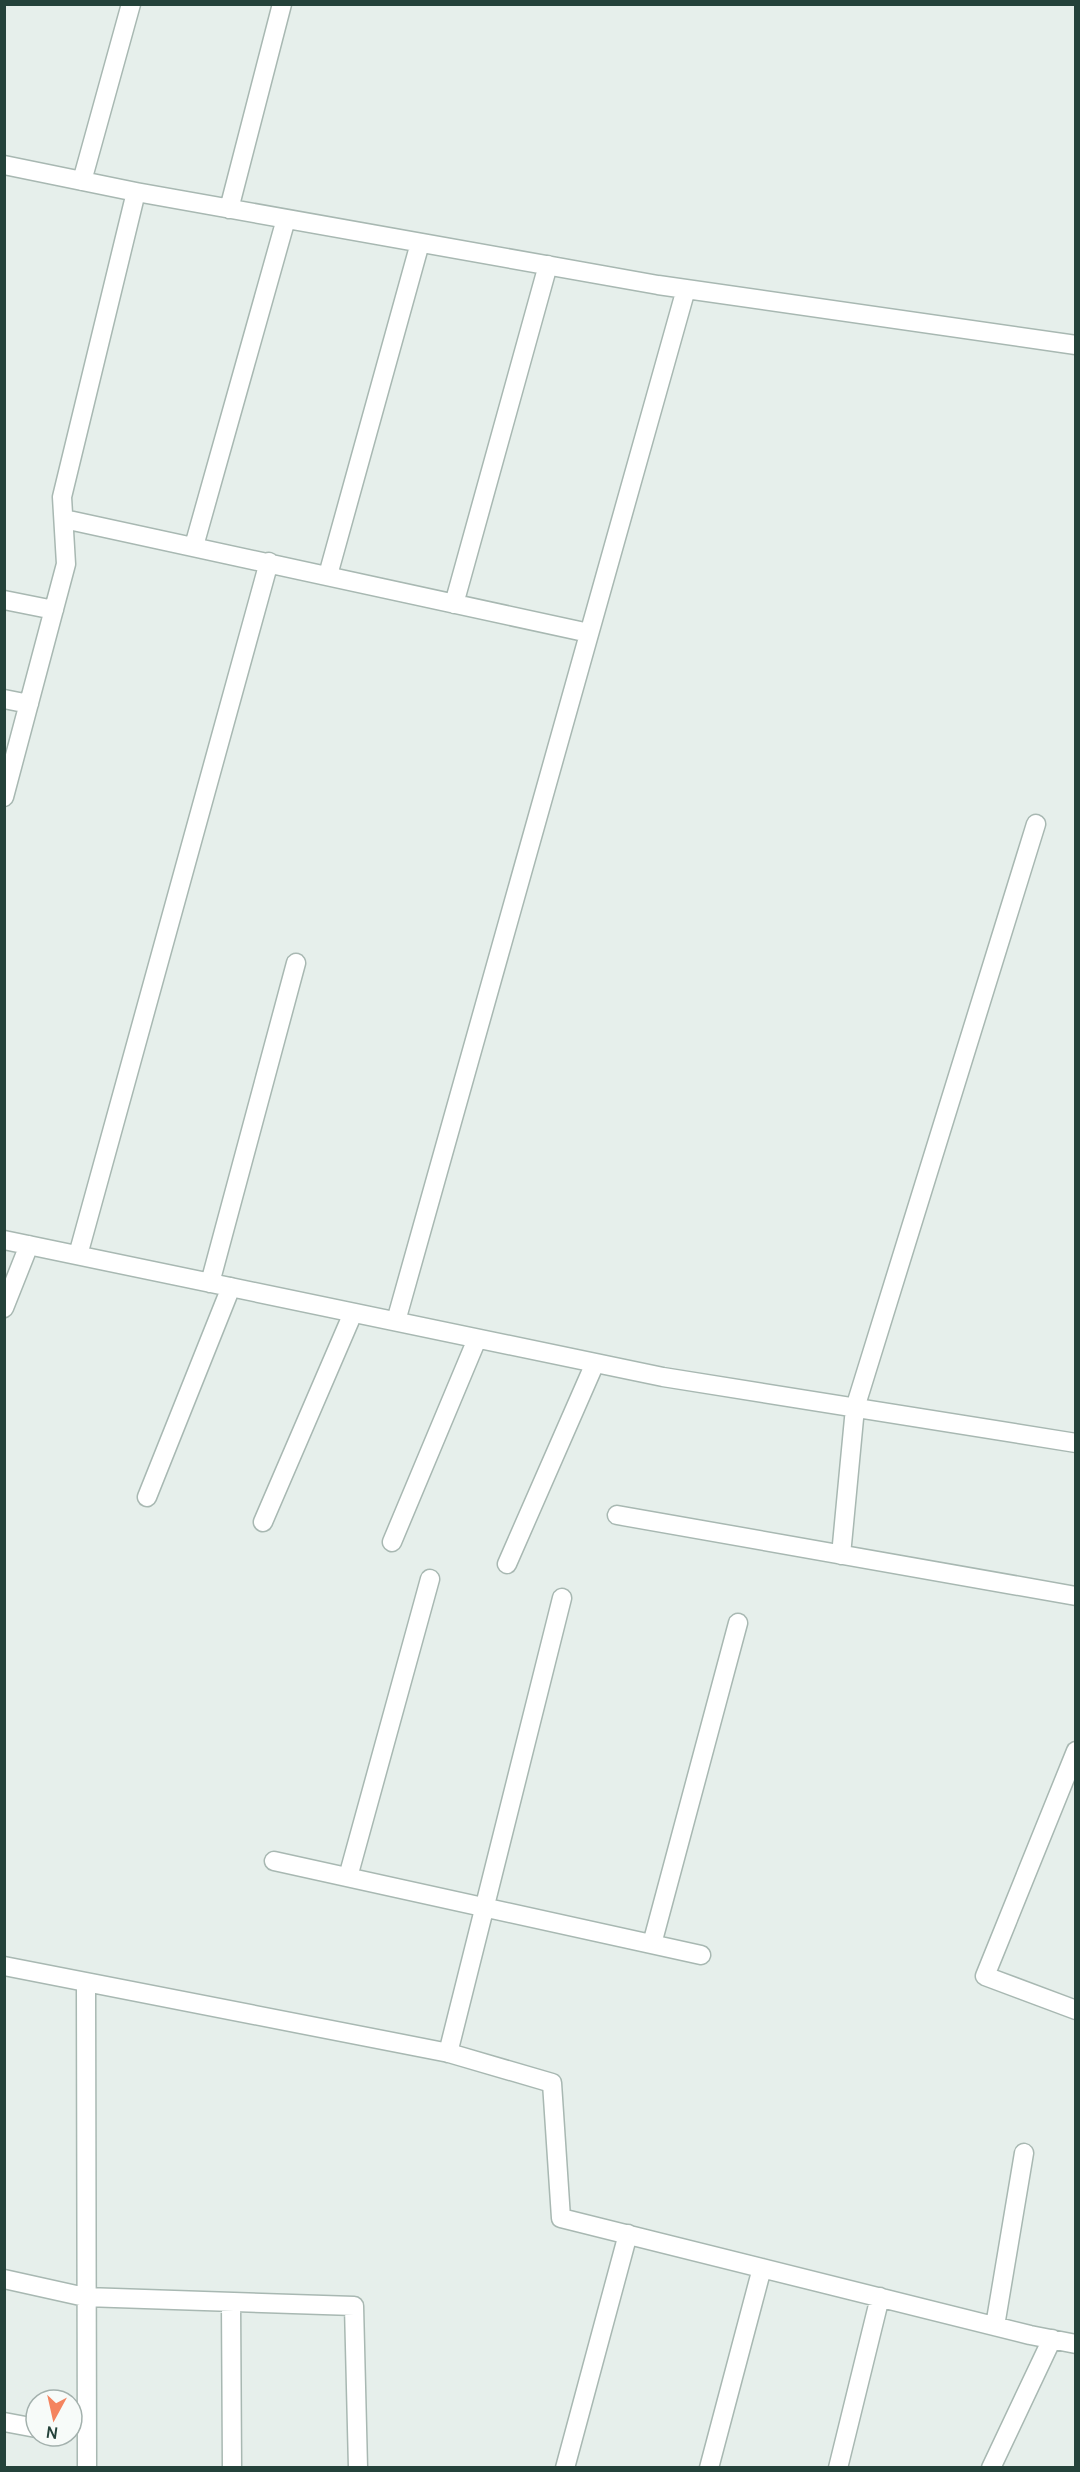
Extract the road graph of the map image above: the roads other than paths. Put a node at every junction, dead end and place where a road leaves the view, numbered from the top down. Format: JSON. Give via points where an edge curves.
{"nodes":[{"id":1,"x":131,"y":4,"type":"edge"},
{"id":2,"x":282,"y":4,"type":"edge"},
{"id":3,"x":4,"y":165,"type":"edge"},
{"id":4,"x":82,"y":181,"type":"junction"},
{"id":5,"x":136,"y":192,"type":"junction"},
{"id":6,"x":229,"y":209,"type":"junction"},
{"id":7,"x":286,"y":219,"type":"junction"},
{"id":8,"x":420,"y":243,"type":"junction"},
{"id":9,"x":548,"y":265,"type":"junction"},
{"id":10,"x":686,"y":289,"type":"junction"},
{"id":11,"x":1076,"y":345,"type":"edge"},
{"id":12,"x":64,"y":519,"type":"junction"},
{"id":13,"x":194,"y":546,"type":"junction"},
{"id":14,"x":269,"y":562,"type":"junction"},
{"id":15,"x":328,"y":575,"type":"junction"},
{"id":16,"x":4,"y":600,"type":"edge"},
{"id":17,"x":454,"y":604,"type":"junction"},
{"id":18,"x":54,"y":610,"type":"junction"},
{"id":19,"x":589,"y":633,"type":"junction"},
{"id":20,"x":4,"y":699,"type":"edge"},
{"id":21,"x":29,"y":704,"type":"junction"},
{"id":22,"x":4,"y":797,"type":"edge"},
{"id":23,"x":1036,"y":824,"type":"dead end"},
{"id":24,"x":296,"y":963,"type":"dead end"},
{"id":25,"x":4,"y":1240,"type":"edge"},
{"id":26,"x":29,"y":1245,"type":"junction"},
{"id":27,"x":78,"y":1255,"type":"junction"},
{"id":28,"x":210,"y":1283,"type":"junction"},
{"id":29,"x":231,"y":1287,"type":"junction"},
{"id":30,"x":4,"y":1308,"type":"edge"},
{"id":31,"x":353,"y":1313,"type":"junction"},
{"id":32,"x":396,"y":1321,"type":"junction"},
{"id":33,"x":477,"y":1339,"type":"junction"},
{"id":34,"x":595,"y":1363,"type":"junction"},
{"id":35,"x":855,"y":1408,"type":"junction"},
{"id":36,"x":1076,"y":1443,"type":"edge"},
{"id":37,"x":147,"y":1497,"type":"dead end"},
{"id":38,"x":617,"y":1515,"type":"dead end"},
{"id":39,"x":263,"y":1521,"type":"dead end"},
{"id":40,"x":392,"y":1542,"type":"dead end"},
{"id":41,"x":841,"y":1555,"type":"junction"},
{"id":42,"x":507,"y":1564,"type":"dead end"},
{"id":43,"x":430,"y":1578,"type":"dead end"},
{"id":44,"x":1076,"y":1596,"type":"edge"},
{"id":45,"x":562,"y":1598,"type":"dead end"},
{"id":46,"x":738,"y":1623,"type":"dead end"},
{"id":47,"x":1076,"y":1751,"type":"edge"},
{"id":48,"x":274,"y":1861,"type":"dead end"},
{"id":49,"x":348,"y":1877,"type":"junction"},
{"id":50,"x":485,"y":1907,"type":"junction"},
{"id":51,"x":652,"y":1944,"type":"junction"},
{"id":52,"x":701,"y":1955,"type":"dead end"},
{"id":53,"x":4,"y":1966,"type":"edge"},
{"id":54,"x":86,"y":1984,"type":"junction"},
{"id":55,"x":1076,"y":2010,"type":"edge"},
{"id":56,"x":448,"y":2053,"type":"junction"},
{"id":57,"x":1024,"y":2153,"type":"dead end"},
{"id":58,"x":628,"y":2234,"type":"junction"},
{"id":59,"x":762,"y":2268,"type":"junction"},
{"id":60,"x":4,"y":2279,"type":"edge"},
{"id":61,"x":85,"y":2297,"type":"junction"},
{"id":62,"x":880,"y":2297,"type":"junction"},
{"id":63,"x":231,"y":2302,"type":"junction"},
{"id":64,"x":995,"y":2326,"type":"junction"},
{"id":65,"x":1052,"y":2340,"type":"junction"},
{"id":66,"x":1076,"y":2344,"type":"edge"},
{"id":67,"x":81,"y":2388,"type":"edge"},
{"id":68,"x":4,"y":2422,"type":"edge"},
{"id":69,"x":24,"y":2426,"type":"edge"},
{"id":70,"x":82,"y":2448,"type":"edge"},
{"id":71,"x":87,"y":2468,"type":"edge"},
{"id":72,"x":232,"y":2468,"type":"edge"},
{"id":73,"x":358,"y":2468,"type":"edge"},
{"id":74,"x":565,"y":2468,"type":"edge"},
{"id":75,"x":709,"y":2468,"type":"edge"},
{"id":76,"x":837,"y":2468,"type":"edge"},
{"id":77,"x":991,"y":2468,"type":"edge"}],
"edges":[{"from":1,"to":4,"type":"street"},
{"from":2,"to":6,"type":"street"},
{"from":3,"to":4,"type":"street"},
{"from":4,"to":5,"type":"street"},
{"from":5,"to":6,"type":"street"},
{"from":5,"to":12,"type":"street","via":[[62,497]]},
{"from":6,"to":7,"type":"street"},
{"from":7,"to":8,"type":"street"},
{"from":7,"to":13,"type":"street"},
{"from":8,"to":9,"type":"street"},
{"from":8,"to":15,"type":"street"},
{"from":9,"to":10,"type":"street"},
{"from":9,"to":17,"type":"street"},
{"from":10,"to":11,"type":"street"},
{"from":10,"to":19,"type":"street"},
{"from":12,"to":13,"type":"street"},
{"from":12,"to":18,"type":"street","via":[[66,564]]},
{"from":13,"to":14,"type":"street"},
{"from":14,"to":15,"type":"street"},
{"from":14,"to":27,"type":"street"},
{"from":15,"to":17,"type":"street"},
{"from":16,"to":18,"type":"street"},
{"from":17,"to":19,"type":"street"},
{"from":18,"to":21,"type":"street"},
{"from":19,"to":32,"type":"street"},
{"from":20,"to":21,"type":"street"},
{"from":21,"to":22,"type":"street"},
{"from":23,"to":35,"type":"street"},
{"from":24,"to":28,"type":"street"},
{"from":25,"to":26,"type":"street"},
{"from":26,"to":27,"type":"street"},
{"from":26,"to":30,"type":"street"},
{"from":27,"to":28,"type":"street"},
{"from":28,"to":29,"type":"street"},
{"from":29,"to":31,"type":"street"},
{"from":29,"to":37,"type":"street"},
{"from":31,"to":32,"type":"street"},
{"from":31,"to":39,"type":"street"},
{"from":32,"to":33,"type":"street"},
{"from":33,"to":34,"type":"street"},
{"from":33,"to":40,"type":"street"},
{"from":34,"to":35,"type":"street"},
{"from":34,"to":42,"type":"street"},
{"from":35,"to":36,"type":"street"},
{"from":35,"to":41,"type":"street"},
{"from":38,"to":41,"type":"street"},
{"from":41,"to":44,"type":"street"},
{"from":43,"to":49,"type":"street"},
{"from":45,"to":50,"type":"street"},
{"from":46,"to":51,"type":"street"},
{"from":47,"to":55,"type":"street","via":[[986,1976]]},
{"from":48,"to":49,"type":"street"},
{"from":49,"to":50,"type":"street"},
{"from":50,"to":51,"type":"street"},
{"from":50,"to":56,"type":"street"},
{"from":51,"to":52,"type":"street"},
{"from":53,"to":54,"type":"street"},
{"from":54,"to":56,"type":"street"},
{"from":54,"to":61,"type":"street"},
{"from":56,"to":58,"type":"street","via":[[552,2083],[561,2218]]},
{"from":57,"to":64,"type":"street"},
{"from":58,"to":59,"type":"street"},
{"from":58,"to":74,"type":"street"},
{"from":59,"to":62,"type":"street"},
{"from":59,"to":75,"type":"street"},
{"from":60,"to":61,"type":"street"},
{"from":61,"to":63,"type":"street"},
{"from":61,"to":67,"type":"street"},
{"from":62,"to":64,"type":"street"},
{"from":62,"to":76,"type":"street"},
{"from":63,"to":72,"type":"street"},
{"from":63,"to":73,"type":"street","via":[[354,2306]]},
{"from":64,"to":65,"type":"street"},
{"from":65,"to":66,"type":"street"},
{"from":65,"to":77,"type":"street"},
{"from":68,"to":69,"type":"street"},
{"from":70,"to":71,"type":"street"}]}
